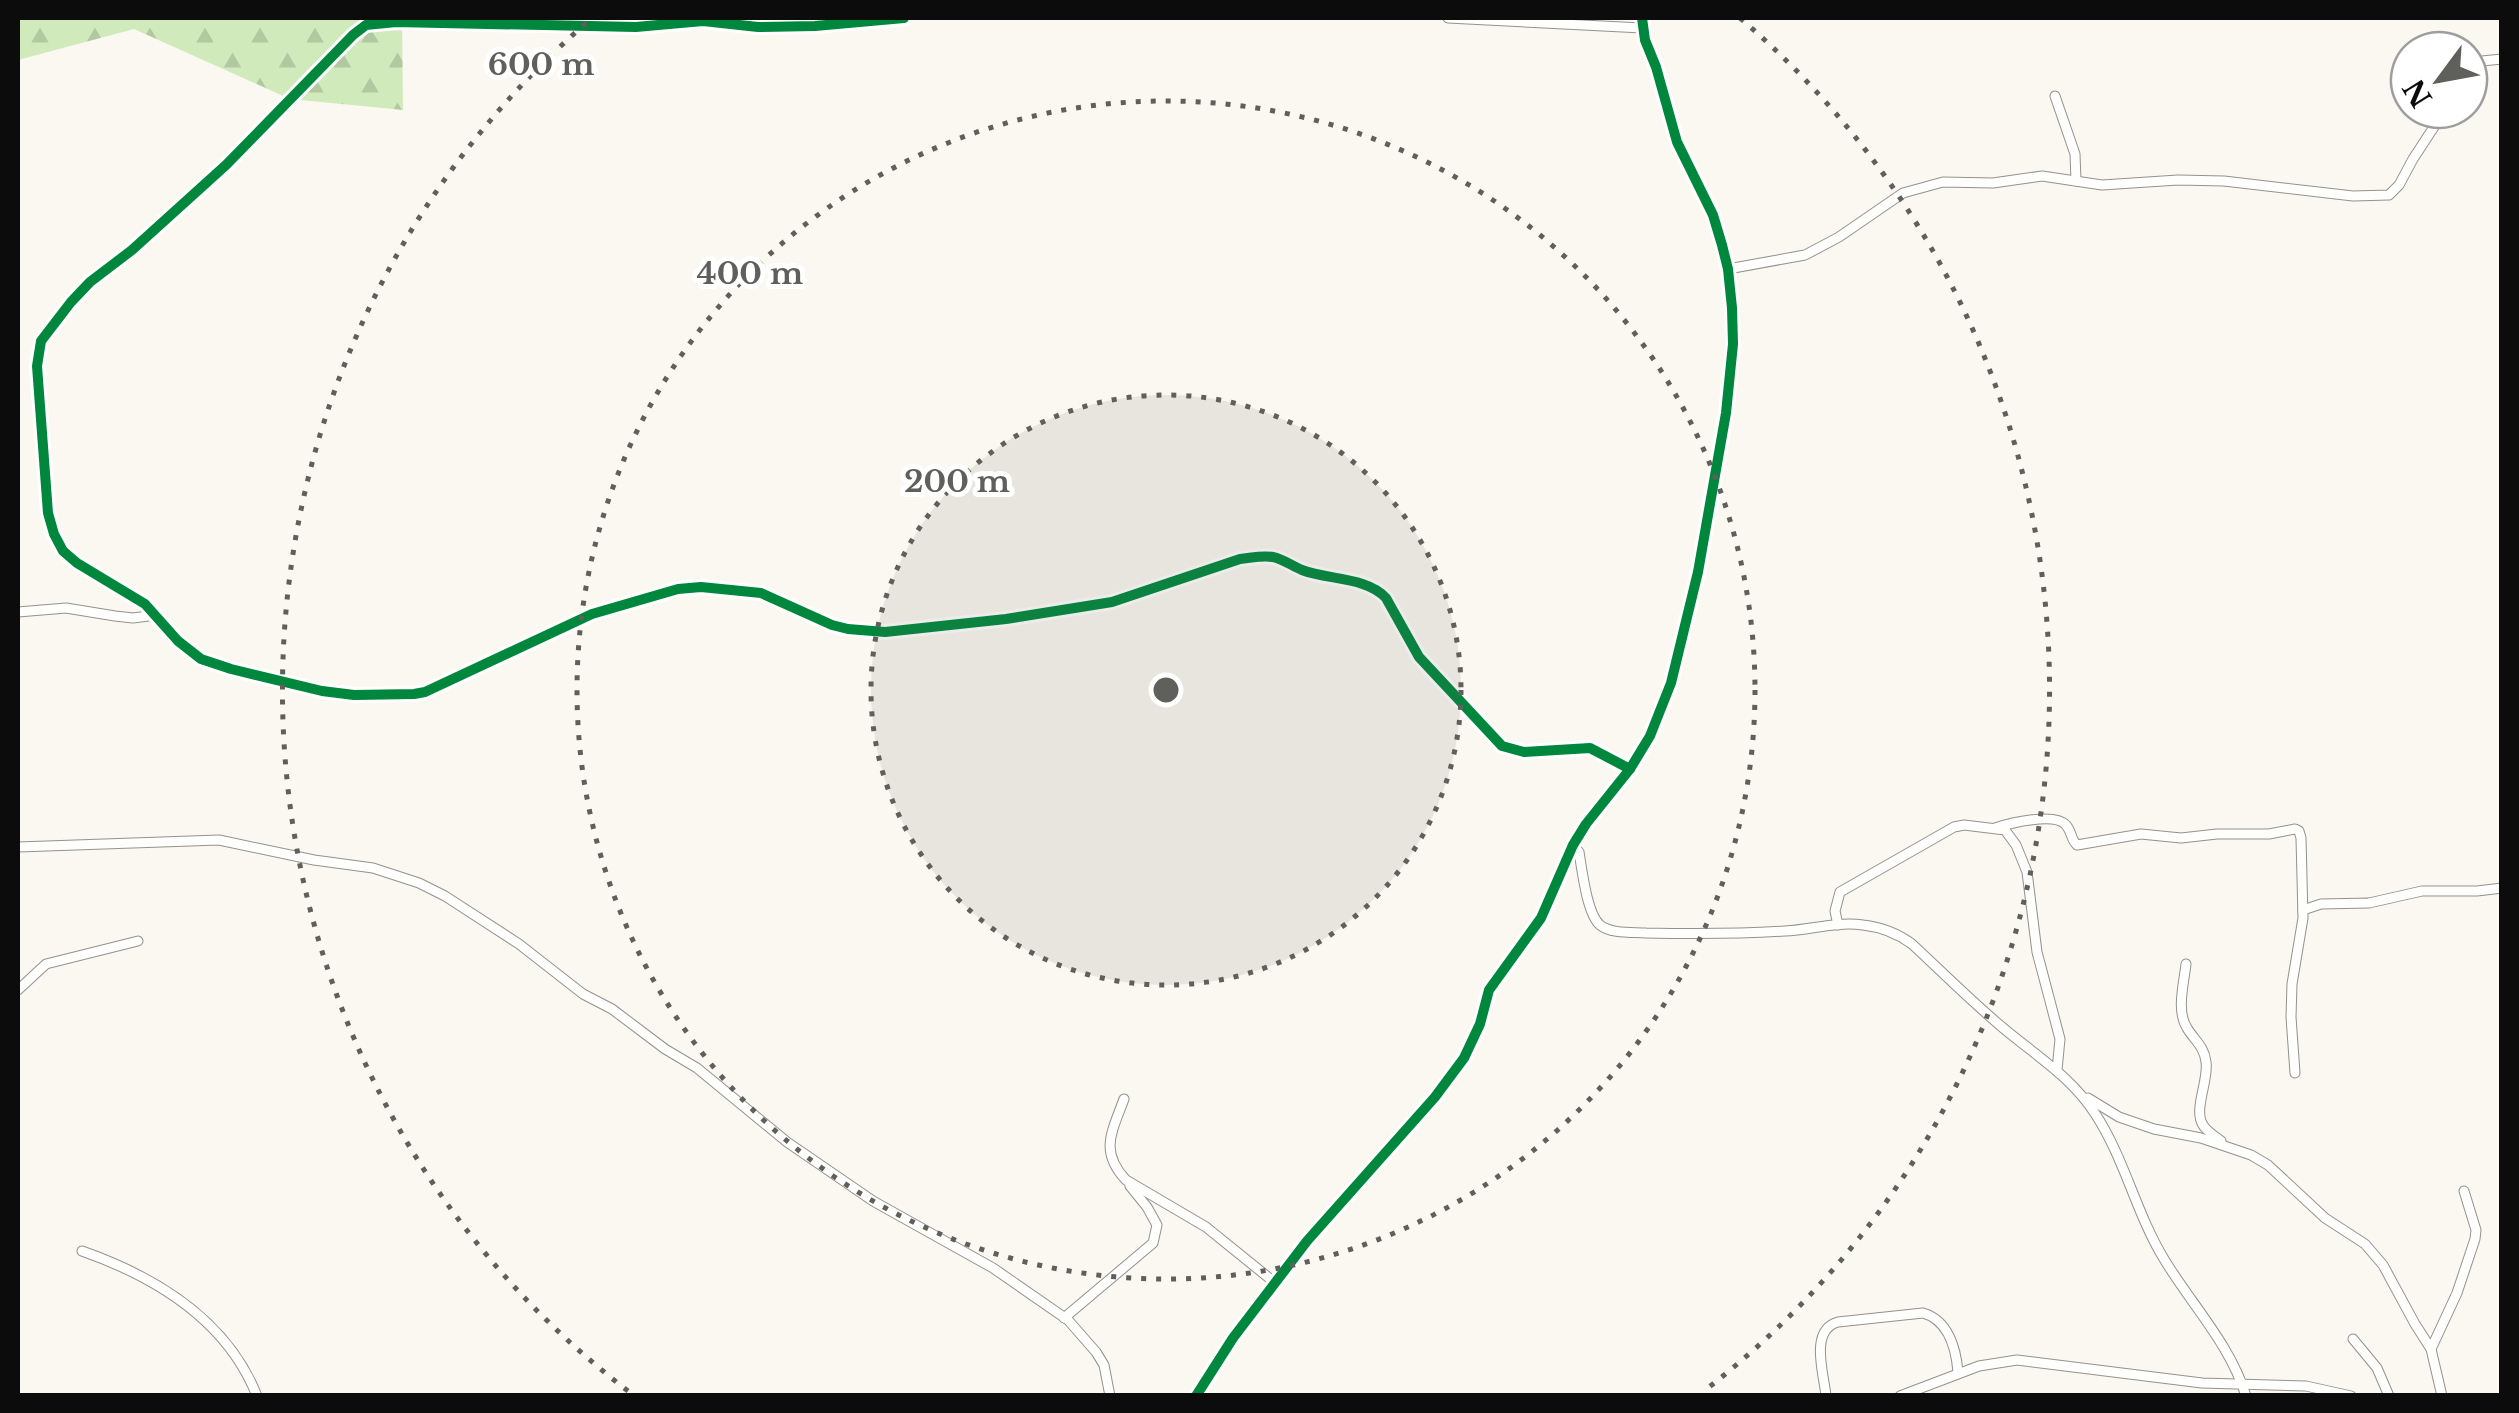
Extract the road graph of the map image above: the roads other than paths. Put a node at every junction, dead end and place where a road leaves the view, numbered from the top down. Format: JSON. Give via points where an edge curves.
{"nodes":[{"id":1,"x":904,"y":18,"type":"edge"},
{"id":2,"x":1448,"y":18,"type":"edge"},
{"id":3,"x":1642,"y":20,"type":"edge"},
{"id":4,"x":2055,"y":96,"type":"dead end"},
{"id":5,"x":2432,"y":130,"type":"edge"},
{"id":6,"x":2076,"y":181,"type":"junction"},
{"id":7,"x":1728,"y":269,"type":"junction"},
{"id":8,"x":18,"y":612,"type":"edge"},
{"id":9,"x":156,"y":616,"type":"junction"},
{"id":10,"x":1630,"y":769,"type":"junction"},
{"id":11,"x":1995,"y":828,"type":"junction"},
{"id":12,"x":1573,"y":845,"type":"junction"},
{"id":13,"x":18,"y":847,"type":"edge"},
{"id":14,"x":2502,"y":888,"type":"edge"},
{"id":15,"x":2303,"y":910,"type":"junction"},
{"id":16,"x":1838,"y":925,"type":"junction"},
{"id":17,"x":138,"y":941,"type":"dead end"},
{"id":18,"x":2186,"y":964,"type":"dead end"},
{"id":19,"x":18,"y":990,"type":"edge"},
{"id":20,"x":2058,"y":1070,"type":"junction"},
{"id":21,"x":2295,"y":1072,"type":"dead end"},
{"id":22,"x":2079,"y":1092,"type":"junction"},
{"id":23,"x":1124,"y":1100,"type":"dead end"},
{"id":24,"x":2226,"y":1146,"type":"junction"},
{"id":25,"x":1126,"y":1180,"type":"junction"},
{"id":26,"x":2464,"y":1191,"type":"dead end"},
{"id":27,"x":82,"y":1251,"type":"dead end"},
{"id":28,"x":1274,"y":1282,"type":"junction"},
{"id":29,"x":1064,"y":1318,"type":"junction"},
{"id":30,"x":2353,"y":1339,"type":"dead end"},
{"id":31,"x":2431,"y":1349,"type":"junction"},
{"id":32,"x":1958,"y":1372,"type":"junction"},
{"id":33,"x":2242,"y":1384,"type":"junction"},
{"id":34,"x":257,"y":1396,"type":"edge"},
{"id":35,"x":1110,"y":1396,"type":"edge"},
{"id":36,"x":1196,"y":1396,"type":"edge"},
{"id":37,"x":1826,"y":1396,"type":"edge"},
{"id":38,"x":1900,"y":1396,"type":"edge"},
{"id":39,"x":2246,"y":1396,"type":"edge"},
{"id":40,"x":2351,"y":1396,"type":"edge"},
{"id":41,"x":2389,"y":1396,"type":"edge"},
{"id":42,"x":2442,"y":1396,"type":"edge"}],
"edges":[{"from":1,"to":9,"type":"street","via":[[758,27],[380,22],[353,35],[226,165],[90,282],[41,341],[37,366],[54,534],[77,563]]},
{"from":2,"to":3,"type":"street"},
{"from":3,"to":7,"type":"street","via":[[1677,142],[1712,215]]},
{"from":4,"to":6,"type":"street","via":[[2075,154]]},
{"from":5,"to":6,"type":"street","via":[[2389,195],[2224,180]]},
{"from":6,"to":7,"type":"street","via":[[2042,176],[1917,187],[1817,250]]},
{"from":7,"to":10,"type":"street","via":[[1730,374],[1702,556],[1666,697]]},
{"from":8,"to":9,"type":"street","via":[[66,608]]},
{"from":9,"to":10,"type":"street","via":[[189,652],[230,670],[322,691],[414,694],[592,614],[678,589],[761,593],[832,625],[885,632],[1112,602],[1240,559],[1270,556],[1380,591],[1419,657],[1502,746],[1524,752],[1590,748]]},
{"from":10,"to":12,"type":"street"},
{"from":11,"to":15,"type":"street","via":[[2057,820],[2077,845],[2141,834],[2181,838],[2295,829],[2301,838]]},
{"from":11,"to":16,"type":"street","via":[[1954,827],[1845,888],[1837,898]]},
{"from":11,"to":20,"type":"street","via":[[2009,834],[2027,872],[2036,952],[2060,1039]]},
{"from":12,"to":16,"type":"street","via":[[1590,908],[1606,929],[1738,933]]},
{"from":12,"to":28,"type":"street","via":[[1541,918],[1490,990],[1464,1058]]},
{"from":13,"to":29,"type":"street","via":[[219,840],[418,883],[612,1008],[873,1200],[993,1268]]},
{"from":14,"to":15,"type":"street","via":[[2422,891]]},
{"from":15,"to":21,"type":"street","via":[[2292,984]]},
{"from":16,"to":20,"type":"street","via":[[1900,935]]},
{"from":17,"to":19,"type":"street","via":[[46,964]]},
{"from":18,"to":24,"type":"street","via":[[2184,1022],[2201,1044],[2207,1073],[2199,1114]]},
{"from":20,"to":22,"type":"street"},
{"from":22,"to":24,"type":"street","via":[[2119,1117]]},
{"from":22,"to":33,"type":"street","via":[[2116,1150],[2160,1254]]},
{"from":23,"to":25,"type":"street","via":[[1109,1142],[1113,1164]]},
{"from":24,"to":31,"type":"street","via":[[2268,1165],[2325,1218],[2365,1244]]},
{"from":25,"to":28,"type":"street","via":[[1206,1227]]},
{"from":25,"to":29,"type":"street","via":[[1157,1225],[1156,1237]]},
{"from":26,"to":31,"type":"street","via":[[2475,1240]]},
{"from":27,"to":34,"type":"street","via":[[129,1268],[184,1303],[224,1340]]},
{"from":28,"to":36,"type":"street"},
{"from":29,"to":35,"type":"street","via":[[1104,1365]]},
{"from":30,"to":41,"type":"street"},
{"from":31,"to":42,"type":"street"},
{"from":32,"to":33,"type":"street","via":[[2017,1360]]},
{"from":32,"to":37,"type":"street","via":[[1944,1326],[1930,1314],[1831,1323],[1819,1361]]},
{"from":32,"to":38,"type":"street"},
{"from":33,"to":39,"type":"street"},
{"from":33,"to":40,"type":"street","via":[[2306,1386]]}]}
